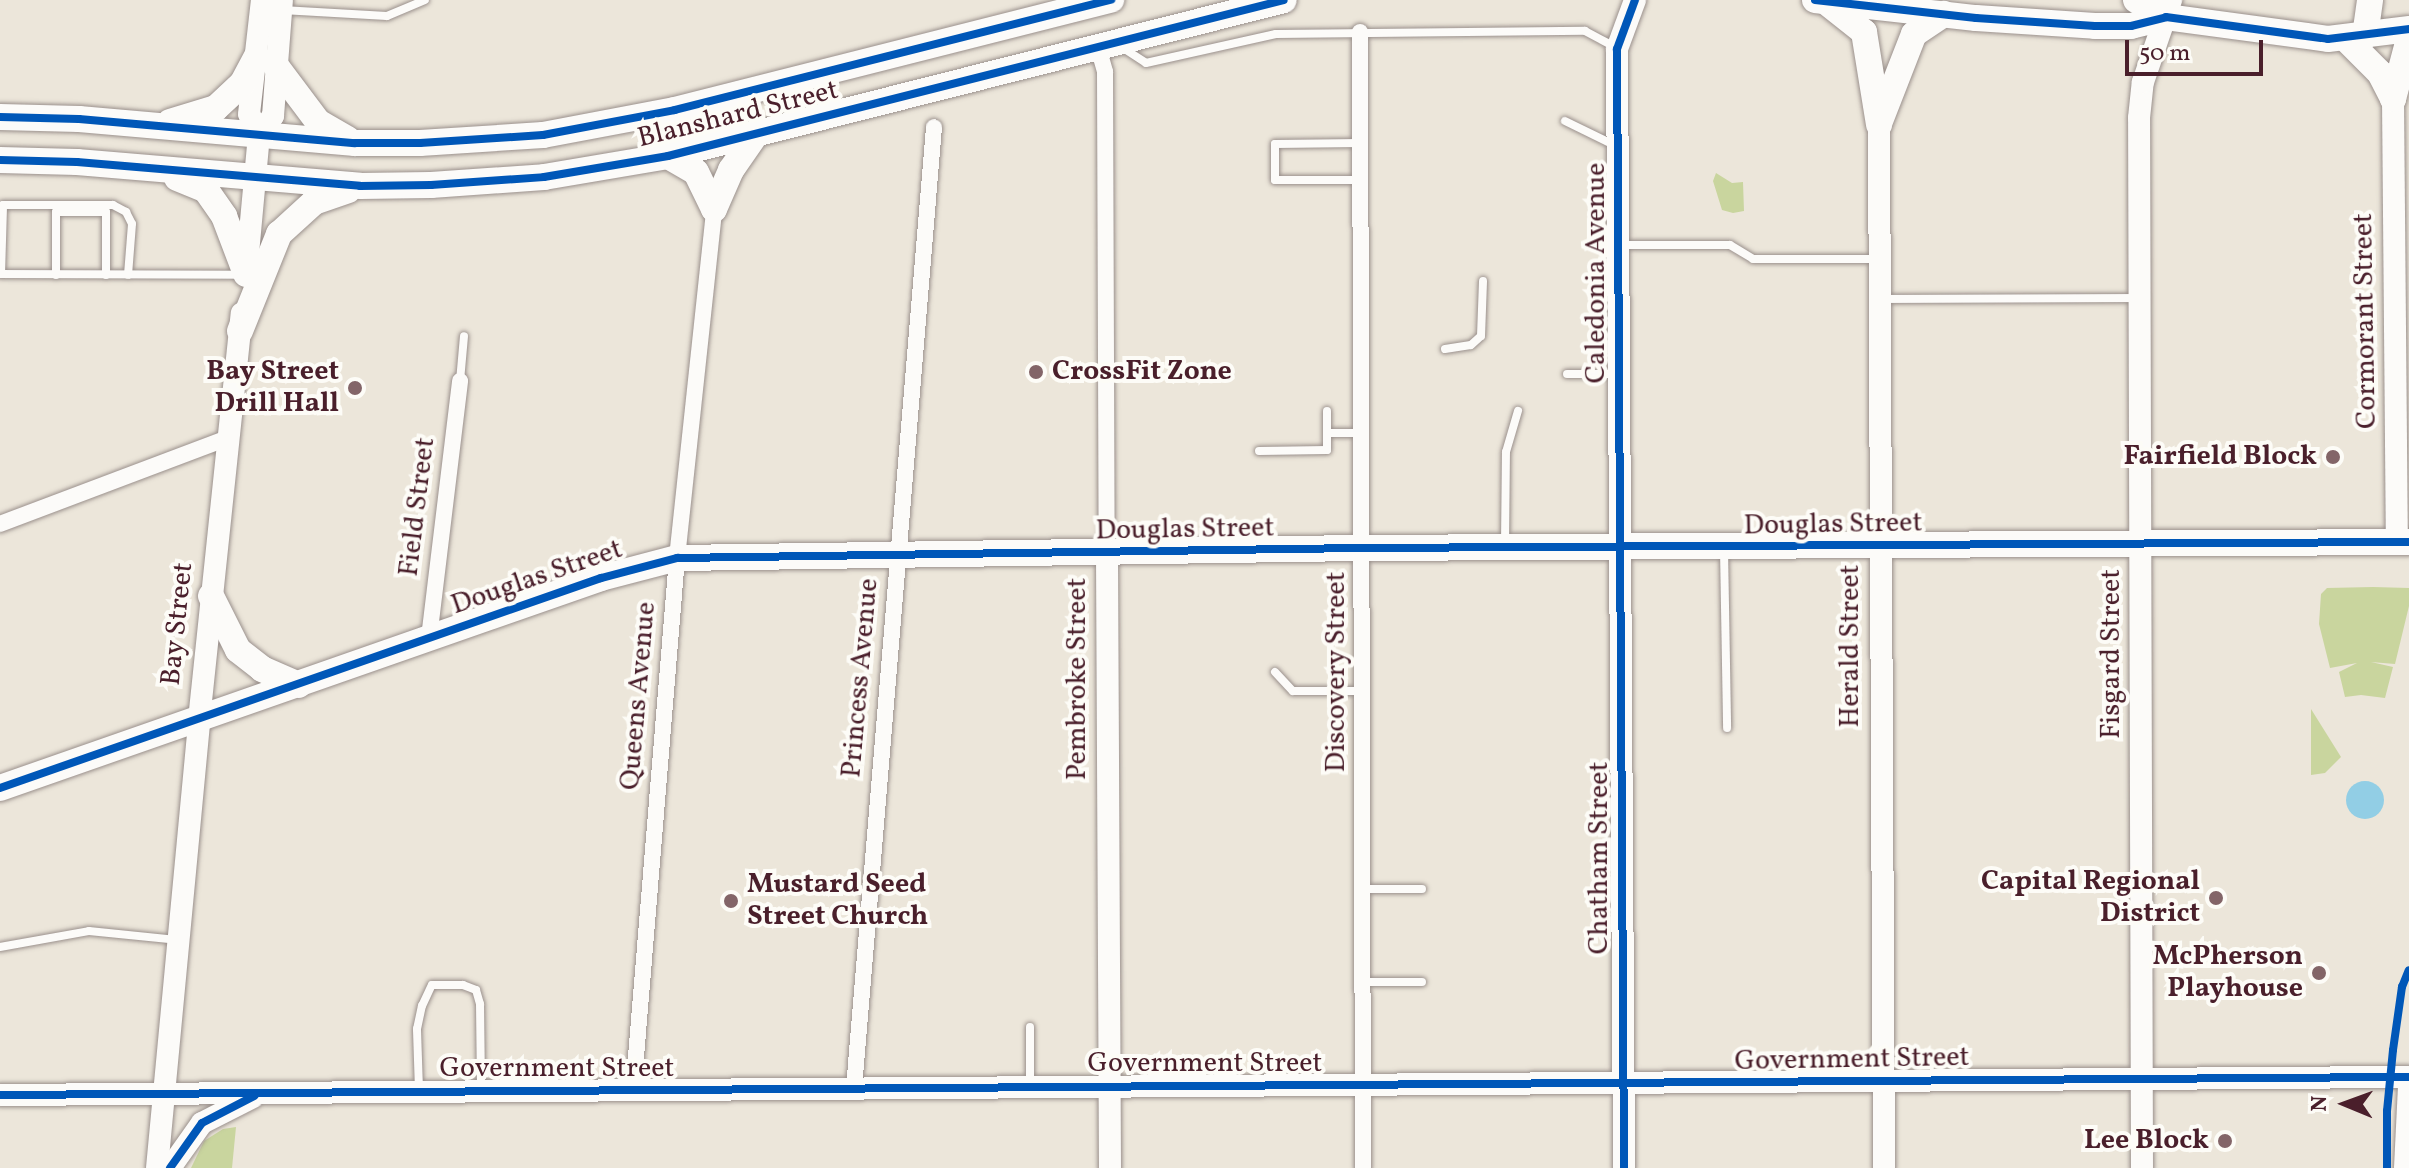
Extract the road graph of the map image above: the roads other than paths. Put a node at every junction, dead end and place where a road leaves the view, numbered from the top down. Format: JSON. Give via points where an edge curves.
{"nodes":[{"id":1,"x":425,"y":0,"type":"edge"},
{"id":2,"x":1111,"y":0,"type":"edge"},
{"id":3,"x":1284,"y":0,"type":"edge"},
{"id":4,"x":1635,"y":0,"type":"edge"},
{"id":5,"x":2136,"y":0,"type":"edge"},
{"id":6,"x":2370,"y":0,"type":"edge"},
{"id":7,"x":2387,"y":0,"type":"edge"},
{"id":8,"x":1820,"y":1,"type":"edge"},
{"id":9,"x":275,"y":3,"type":"edge"},
{"id":10,"x":2168,"y":9,"type":"edge"},
{"id":11,"x":1944,"y":14,"type":"junction"},
{"id":12,"x":1052,"y":15,"type":"junction"},
{"id":13,"x":1360,"y":32,"type":"junction"},
{"id":14,"x":2404,"y":33,"type":"edge"},
{"id":15,"x":2356,"y":37,"type":"junction"},
{"id":16,"x":1107,"y":45,"type":"junction"},
{"id":17,"x":1617,"y":49,"type":"junction"},
{"id":18,"x":266,"y":62,"type":"junction"},
{"id":19,"x":2393,"y":99,"type":"junction"},
{"id":20,"x":0,"y":117,"type":"edge"},
{"id":21,"x":1565,"y":121,"type":"dead end"},
{"id":22,"x":1879,"y":125,"type":"junction"},
{"id":23,"x":159,"y":126,"type":"junction"},
{"id":24,"x":934,"y":127,"type":"dead end"},
{"id":25,"x":756,"y":134,"type":"junction"},
{"id":26,"x":259,"y":135,"type":"junction"},
{"id":27,"x":355,"y":143,"type":"junction"},
{"id":28,"x":1361,"y":143,"type":"junction"},
{"id":29,"x":1618,"y":146,"type":"junction"},
{"id":30,"x":668,"y":156,"type":"junction"},
{"id":31,"x":0,"y":160,"type":"edge"},
{"id":32,"x":155,"y":169,"type":"junction"},
{"id":33,"x":255,"y":179,"type":"junction"},
{"id":34,"x":1361,"y":180,"type":"junction"},
{"id":35,"x":360,"y":186,"type":"junction"},
{"id":36,"x":56,"y":209,"type":"junction"},
{"id":37,"x":714,"y":209,"type":"junction"},
{"id":38,"x":1618,"y":245,"type":"junction"},
{"id":39,"x":1879,"y":259,"type":"junction"},
{"id":40,"x":1,"y":274,"type":"edge"},
{"id":41,"x":246,"y":274,"type":"junction"},
{"id":42,"x":56,"y":275,"type":"junction"},
{"id":43,"x":106,"y":275,"type":"junction"},
{"id":44,"x":128,"y":275,"type":"junction"},
{"id":45,"x":1483,"y":281,"type":"dead end"},
{"id":46,"x":2139,"y":298,"type":"junction"},
{"id":47,"x":1880,"y":299,"type":"junction"},
{"id":48,"x":2402,"y":324,"type":"edge"},
{"id":49,"x":240,"y":331,"type":"junction"},
{"id":50,"x":464,"y":336,"type":"dead end"},
{"id":51,"x":1445,"y":349,"type":"dead end"},
{"id":52,"x":1567,"y":374,"type":"dead end"},
{"id":53,"x":1619,"y":374,"type":"junction"},
{"id":54,"x":460,"y":381,"type":"joint"},
{"id":55,"x":1327,"y":411,"type":"dead end"},
{"id":56,"x":1518,"y":411,"type":"dead end"},
{"id":57,"x":1327,"y":433,"type":"junction"},
{"id":58,"x":1363,"y":433,"type":"junction"},
{"id":59,"x":228,"y":438,"type":"junction"},
{"id":60,"x":1259,"y":451,"type":"dead end"},
{"id":61,"x":0,"y":524,"type":"edge"},
{"id":62,"x":2403,"y":542,"type":"edge"},
{"id":63,"x":2142,"y":544,"type":"junction"},
{"id":64,"x":1880,"y":546,"type":"junction"},
{"id":65,"x":1363,"y":548,"type":"junction"},
{"id":66,"x":1724,"y":548,"type":"junction"},
{"id":67,"x":1506,"y":549,"type":"junction"},
{"id":68,"x":1620,"y":549,"type":"junction"},
{"id":69,"x":897,"y":554,"type":"junction"},
{"id":70,"x":1107,"y":554,"type":"junction"},
{"id":71,"x":677,"y":558,"type":"junction"},
{"id":72,"x":211,"y":596,"type":"junction"},
{"id":73,"x":429,"y":638,"type":"junction"},
{"id":74,"x":1275,"y":672,"type":"dead end"},
{"id":75,"x":299,"y":685,"type":"junction"},
{"id":76,"x":1363,"y":691,"type":"junction"},
{"id":77,"x":199,"y":720,"type":"junction"},
{"id":78,"x":1727,"y":728,"type":"dead end"},
{"id":79,"x":0,"y":788,"type":"edge"},
{"id":80,"x":1363,"y":889,"type":"junction"},
{"id":81,"x":1422,"y":889,"type":"dead end"},
{"id":82,"x":180,"y":941,"type":"junction"},
{"id":83,"x":0,"y":947,"type":"edge"},
{"id":84,"x":1363,"y":982,"type":"junction"},
{"id":85,"x":1422,"y":982,"type":"dead end"},
{"id":86,"x":1030,"y":1027,"type":"dead end"},
{"id":87,"x":2409,"y":1077,"type":"edge"},
{"id":88,"x":2141,"y":1079,"type":"junction"},
{"id":89,"x":1883,"y":1081,"type":"junction"},
{"id":90,"x":1110,"y":1085,"type":"junction"},
{"id":91,"x":1623,"y":1085,"type":"junction"},
{"id":92,"x":2409,"y":1085,"type":"edge"},
{"id":93,"x":1030,"y":1086,"type":"junction"},
{"id":94,"x":1363,"y":1087,"type":"junction"},
{"id":95,"x":854,"y":1088,"type":"junction"},
{"id":96,"x":419,"y":1090,"type":"junction"},
{"id":97,"x":481,"y":1090,"type":"junction"},
{"id":98,"x":262,"y":1093,"type":"junction"},
{"id":99,"x":633,"y":1093,"type":"junction"},
{"id":100,"x":0,"y":1095,"type":"edge"},
{"id":101,"x":166,"y":1095,"type":"junction"},
{"id":102,"x":157,"y":1168,"type":"edge"},
{"id":103,"x":170,"y":1168,"type":"edge"},
{"id":104,"x":1110,"y":1168,"type":"edge"},
{"id":105,"x":1363,"y":1168,"type":"edge"},
{"id":106,"x":1624,"y":1168,"type":"edge"},
{"id":107,"x":1884,"y":1168,"type":"edge"},
{"id":108,"x":2142,"y":1168,"type":"edge"},
{"id":109,"x":2405,"y":1168,"type":"edge"}],
"edges":[{"from":1,"to":9,"type":"lane","via":[[387,16]]},
{"from":2,"to":12,"type":"main road","name":"Blanshard Street"},
{"from":3,"to":16,"type":"main road","name":"Blanshard Street"},
{"from":4,"to":17,"type":"street","name":"Caledonia Avenue"},
{"from":5,"to":10,"type":"main road"},
{"from":6,"to":15,"type":"main road"},
{"from":7,"to":14,"type":"main road"},
{"from":8,"to":11,"type":"main road"},
{"from":8,"to":22,"type":"main road","via":[[1864,32]]},
{"from":9,"to":18,"type":"street","name":"Bay Street"},
{"from":10,"to":11,"type":"main road","via":[[2131,26]]},
{"from":10,"to":15,"type":"main road"},
{"from":10,"to":46,"type":"street","name":"Fisgard Street","via":[[2143,82],[2139,118]]},
{"from":11,"to":22,"type":"main road","via":[[1914,34]]},
{"from":12,"to":16,"type":"main road"},
{"from":12,"to":27,"type":"main road","name":"Blanshard Street","via":[[610,123],[543,135]]},
{"from":13,"to":16,"type":"lane","via":[[1276,34],[1146,63]]},
{"from":13,"to":17,"type":"lane","via":[[1585,31]]},
{"from":13,"to":28,"type":"street","name":"Discovery Street"},
{"from":14,"to":15,"type":"main road"},
{"from":14,"to":19,"type":"main road"},
{"from":15,"to":19,"type":"main road"},
{"from":16,"to":25,"type":"main road","name":"Blanshard Street"},
{"from":16,"to":70,"type":"street","name":"Pembroke Street"},
{"from":17,"to":29,"type":"street","name":"Caledonia Avenue"},
{"from":18,"to":23,"type":"main road","via":[[216,108]]},
{"from":18,"to":26,"type":"street","name":"Bay Street","via":[[249,114]]},
{"from":18,"to":27,"type":"main road","via":[[318,122]]},
{"from":19,"to":48,"type":"street","name":"Cormorant Street"},
{"from":20,"to":23,"type":"main road","name":"Blanshard Street"},
{"from":21,"to":29,"type":"lane"},
{"from":22,"to":39,"type":"street","name":"Herald Street"},
{"from":23,"to":26,"type":"main road","name":"Blanshard Street"},
{"from":24,"to":69,"type":"street","name":"Princess Avenue"},
{"from":25,"to":30,"type":"main road","name":"Blanshard Street"},
{"from":25,"to":37,"type":"main road","via":[[731,170]]},
{"from":26,"to":27,"type":"main road","name":"Blanshard Street"},
{"from":26,"to":33,"type":"street","name":"Bay Street"},
{"from":28,"to":34,"type":"street","name":"Discovery Street"},
{"from":28,"to":34,"type":"lane","via":[[1275,144],[1275,180]]},
{"from":29,"to":38,"type":"street","name":"Caledonia Avenue"},
{"from":30,"to":35,"type":"main road","name":"Blanshard Street","via":[[544,177]]},
{"from":30,"to":37,"type":"main road","via":[[696,172]]},
{"from":31,"to":32,"type":"main road","name":"Blanshard Street"},
{"from":32,"to":33,"type":"main road","name":"Blanshard Street"},
{"from":32,"to":41,"type":"main road","via":[[206,190],[224,216]]},
{"from":33,"to":35,"type":"main road","name":"Blanshard Street"},
{"from":33,"to":41,"type":"street","name":"Bay Street"},
{"from":34,"to":58,"type":"street","name":"Discovery Street"},
{"from":35,"to":49,"type":"main road","via":[[314,202],[279,234]]},
{"from":36,"to":40,"type":"lane","via":[[3,205]]},
{"from":36,"to":42,"type":"lane"},
{"from":36,"to":43,"type":"lane","via":[[106,212]]},
{"from":36,"to":44,"type":"lane","via":[[113,205],[126,212],[132,224]]},
{"from":37,"to":71,"type":"street","name":"Queens Avenue"},
{"from":38,"to":39,"type":"lane","via":[[1730,245],[1753,259]]},
{"from":38,"to":53,"type":"street","name":"Caledonia Avenue"},
{"from":39,"to":47,"type":"street","name":"Herald Street"},
{"from":40,"to":42,"type":"lane"},
{"from":41,"to":44,"type":"lane"},
{"from":41,"to":49,"type":"street","name":"Bay Street"},
{"from":42,"to":43,"type":"lane"},
{"from":43,"to":44,"type":"lane"},
{"from":45,"to":51,"type":"lane","via":[[1481,336],[1471,345]]},
{"from":46,"to":47,"type":"lane"},
{"from":46,"to":63,"type":"street","name":"Fisgard Street"},
{"from":47,"to":64,"type":"street","name":"Herald Street"},
{"from":48,"to":62,"type":"street","name":"Cormorant Street"},
{"from":49,"to":59,"type":"street","name":"Bay Street"},
{"from":50,"to":54,"type":"lane"},
{"from":52,"to":53,"type":"lane"},
{"from":53,"to":68,"type":"street","name":"Caledonia Avenue"},
{"from":54,"to":73,"type":"street","name":"Field Street"},
{"from":55,"to":57,"type":"lane"},
{"from":56,"to":67,"type":"lane","via":[[1506,452]]},
{"from":57,"to":58,"type":"lane"},
{"from":57,"to":60,"type":"lane","via":[[1327,450]]},
{"from":58,"to":65,"type":"street","name":"Discovery Street"},
{"from":59,"to":61,"type":"street"},
{"from":59,"to":72,"type":"street","name":"Bay Street"},
{"from":62,"to":63,"type":"main road","name":"Douglas Street"},
{"from":63,"to":64,"type":"main road","name":"Douglas Street"},
{"from":63,"to":88,"type":"street","name":"Fisgard Street"},
{"from":64,"to":66,"type":"main road","name":"Douglas Street"},
{"from":64,"to":89,"type":"street","name":"Herald Street"},
{"from":65,"to":67,"type":"main road","name":"Douglas Street"},
{"from":65,"to":70,"type":"main road","name":"Douglas Street"},
{"from":65,"to":76,"type":"street","name":"Discovery Street"},
{"from":66,"to":68,"type":"main road","name":"Douglas Street"},
{"from":66,"to":78,"type":"lane"},
{"from":67,"to":68,"type":"main road","name":"Douglas Street"},
{"from":68,"to":91,"type":"street","name":"Chatham Street"},
{"from":69,"to":70,"type":"main road","name":"Douglas Street"},
{"from":69,"to":71,"type":"main road","name":"Douglas Street"},
{"from":69,"to":95,"type":"street","name":"Princess Avenue"},
{"from":70,"to":90,"type":"street","name":"Pembroke Street"},
{"from":71,"to":73,"type":"main road","name":"Douglas Street"},
{"from":71,"to":99,"type":"street","name":"Queens Avenue"},
{"from":72,"to":75,"type":"main road","via":[[238,650],[262,669]]},
{"from":72,"to":77,"type":"street","name":"Bay Street"},
{"from":73,"to":75,"type":"main road","name":"Douglas Street"},
{"from":74,"to":76,"type":"lane","via":[[1293,691]]},
{"from":75,"to":77,"type":"main road","name":"Douglas Street"},
{"from":76,"to":80,"type":"street","name":"Discovery Street"},
{"from":77,"to":79,"type":"main road","name":"Douglas Street"},
{"from":77,"to":82,"type":"street","name":"Bay Street"},
{"from":80,"to":81,"type":"lane"},
{"from":80,"to":84,"type":"street","name":"Discovery Street"},
{"from":82,"to":83,"type":"lane","via":[[89,931]]},
{"from":82,"to":101,"type":"street","name":"Bay Street"},
{"from":84,"to":85,"type":"lane"},
{"from":84,"to":94,"type":"street","name":"Discovery Street"},
{"from":86,"to":93,"type":"lane"},
{"from":87,"to":88,"type":"street","name":"Government Street"},
{"from":88,"to":89,"type":"street","name":"Government Street"},
{"from":88,"to":108,"type":"street","name":"Fisgard Street"},
{"from":89,"to":91,"type":"street","name":"Government Street"},
{"from":89,"to":107,"type":"street","name":"Herald Street"},
{"from":90,"to":93,"type":"street","name":"Government Street"},
{"from":90,"to":94,"type":"street","name":"Government Street"},
{"from":90,"to":104,"type":"street","name":"Pembroke Street"},
{"from":91,"to":94,"type":"street","name":"Government Street"},
{"from":91,"to":106,"type":"street","name":"Chatham Street"},
{"from":92,"to":109,"type":"street"},
{"from":93,"to":95,"type":"street","name":"Government Street"},
{"from":94,"to":105,"type":"street","name":"Discovery Street"},
{"from":95,"to":99,"type":"street","name":"Government Street"},
{"from":96,"to":97,"type":"street","name":"Government Street"},
{"from":96,"to":97,"type":"lane","via":[[417,1029],[422,1006],[432,985],[463,985],[478,995]]},
{"from":96,"to":98,"type":"street","name":"Government Street"},
{"from":97,"to":99,"type":"street","name":"Government Street"},
{"from":98,"to":101,"type":"street","name":"Government Street"},
{"from":98,"to":103,"type":"street","via":[[202,1123]]},
{"from":100,"to":101,"type":"street","name":"Government Street"},
{"from":101,"to":102,"type":"street","name":"Bay Street"}]}
